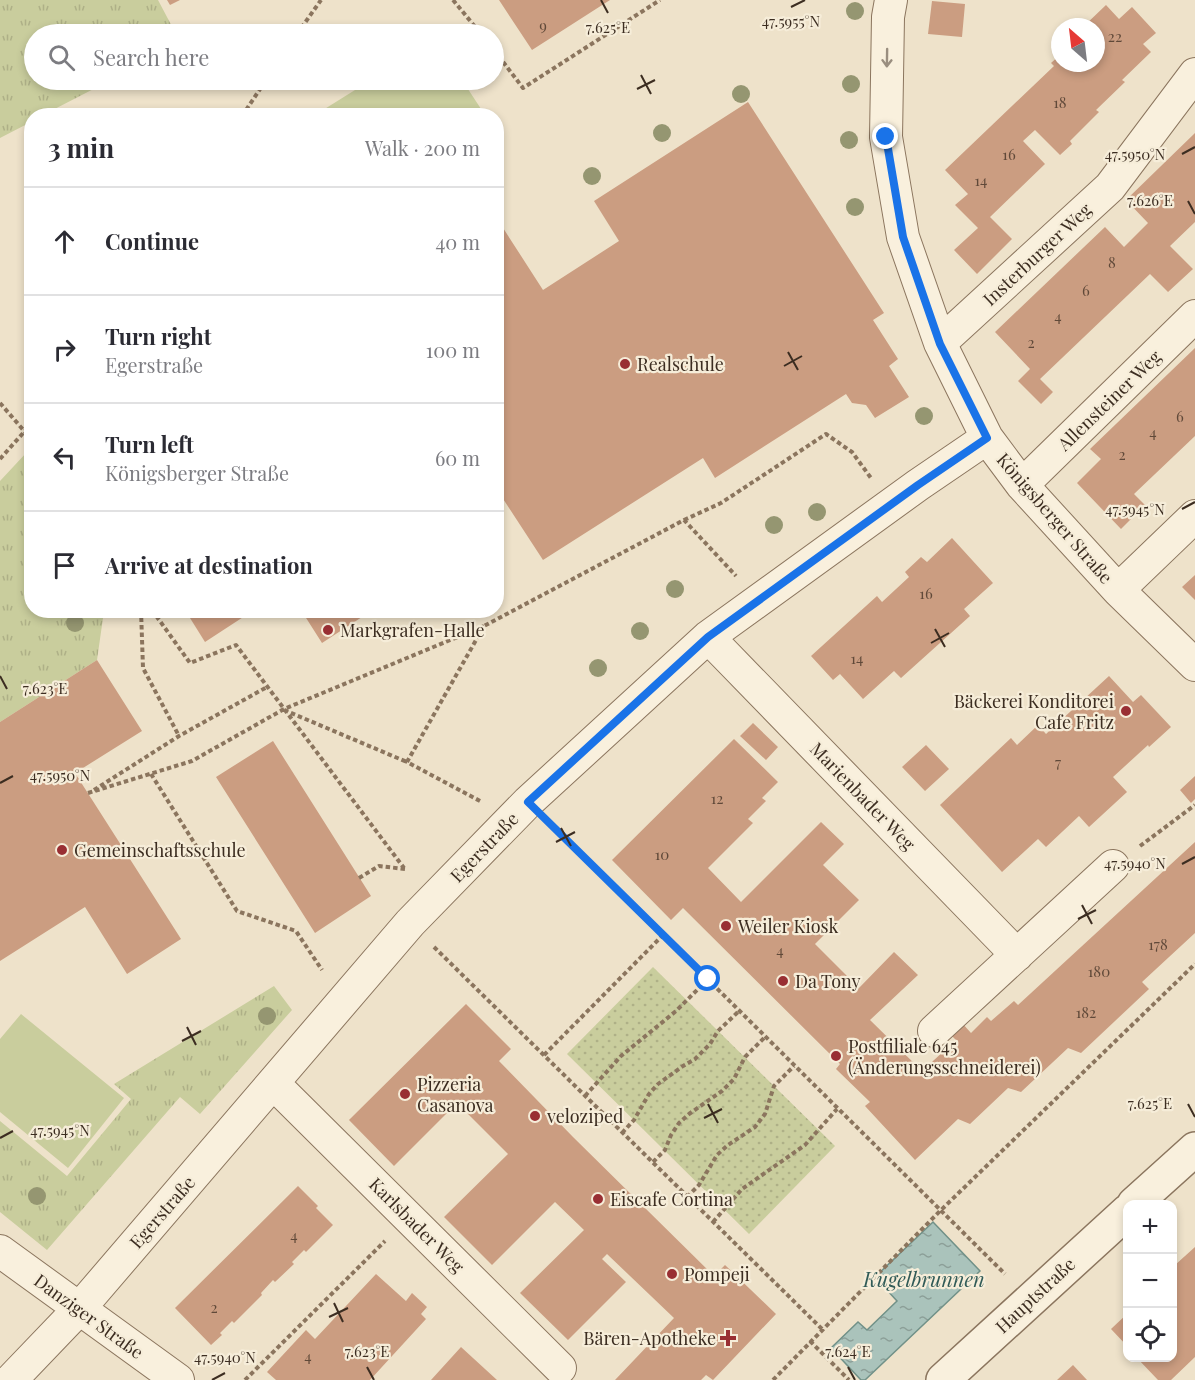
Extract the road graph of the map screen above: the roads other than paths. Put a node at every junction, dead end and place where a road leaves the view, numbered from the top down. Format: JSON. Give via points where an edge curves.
{"nodes":[{"id":1,"x":891,"y":0,"type":"edge"},
{"id":2,"x":1195,"y":74,"type":"edge"},
{"id":3,"x":1195,"y":316,"type":"edge"},
{"id":4,"x":940,"y":344,"type":"junction"},
{"id":5,"x":987,"y":438,"type":"junction"},
{"id":6,"x":1022,"y":485,"type":"junction"},
{"id":7,"x":1195,"y":516,"type":"edge"},
{"id":8,"x":1118,"y":590,"type":"junction"},
{"id":9,"x":708,"y":637,"type":"junction"},
{"id":10,"x":1195,"y":665,"type":"edge"},
{"id":11,"x":1113,"y":866,"type":"road end"},
{"id":12,"x":1017,"y":955,"type":"junction"},
{"id":13,"x":934,"y":1031,"type":"dead end"},
{"id":14,"x":273,"y":1083,"type":"junction"},
{"id":15,"x":1195,"y":1149,"type":"edge"},
{"id":16,"x":1138,"y":1200,"type":"edge"},
{"id":17,"x":1123,"y":1216,"type":"edge"},
{"id":18,"x":0,"y":1251,"type":"edge"},
{"id":19,"x":79,"y":1309,"type":"junction"},
{"id":20,"x":560,"y":1368,"type":"dead end"},
{"id":21,"x":12,"y":1380,"type":"edge"},
{"id":22,"x":178,"y":1380,"type":"edge"},
{"id":23,"x":943,"y":1380,"type":"edge"}],
"edges":[{"from":1,"to":4,"type":"street","name":"Königsberger Straße","one_way":true,"via":[[886,137],[903,237]]},
{"from":2,"to":4,"type":"street","name":"Insterburger Weg","via":[[1110,187]]},
{"from":3,"to":6,"type":"street","name":"Allensteiner Weg"},
{"from":4,"to":5,"type":"street","name":"Königsberger Straße"},
{"from":5,"to":6,"type":"street","name":"Königsberger Straße"},
{"from":5,"to":9,"type":"street","name":"Egerstraße"},
{"from":6,"to":8,"type":"street","name":"Königsberger Straße"},
{"from":7,"to":8,"type":"street"},
{"from":8,"to":10,"type":"street","name":"Königsberger Straße"},
{"from":9,"to":12,"type":"street","name":"Marienbader Weg"},
{"from":9,"to":14,"type":"street","name":"Egerstraße","via":[[520,810],[410,923]]},
{"from":11,"to":12,"type":"street"},
{"from":12,"to":13,"type":"street"},
{"from":14,"to":19,"type":"street","name":"Egerstraße"},
{"from":14,"to":20,"type":"street","name":"Karlsbader Weg"},
{"from":15,"to":16,"type":"street"},
{"from":17,"to":23,"type":"street","name":"Hauptstraße"},
{"from":18,"to":19,"type":"street","name":"Danziger Straße"},
{"from":19,"to":21,"type":"street","name":"Egerstraße"},
{"from":19,"to":22,"type":"street","name":"Danziger Straße"}]}
